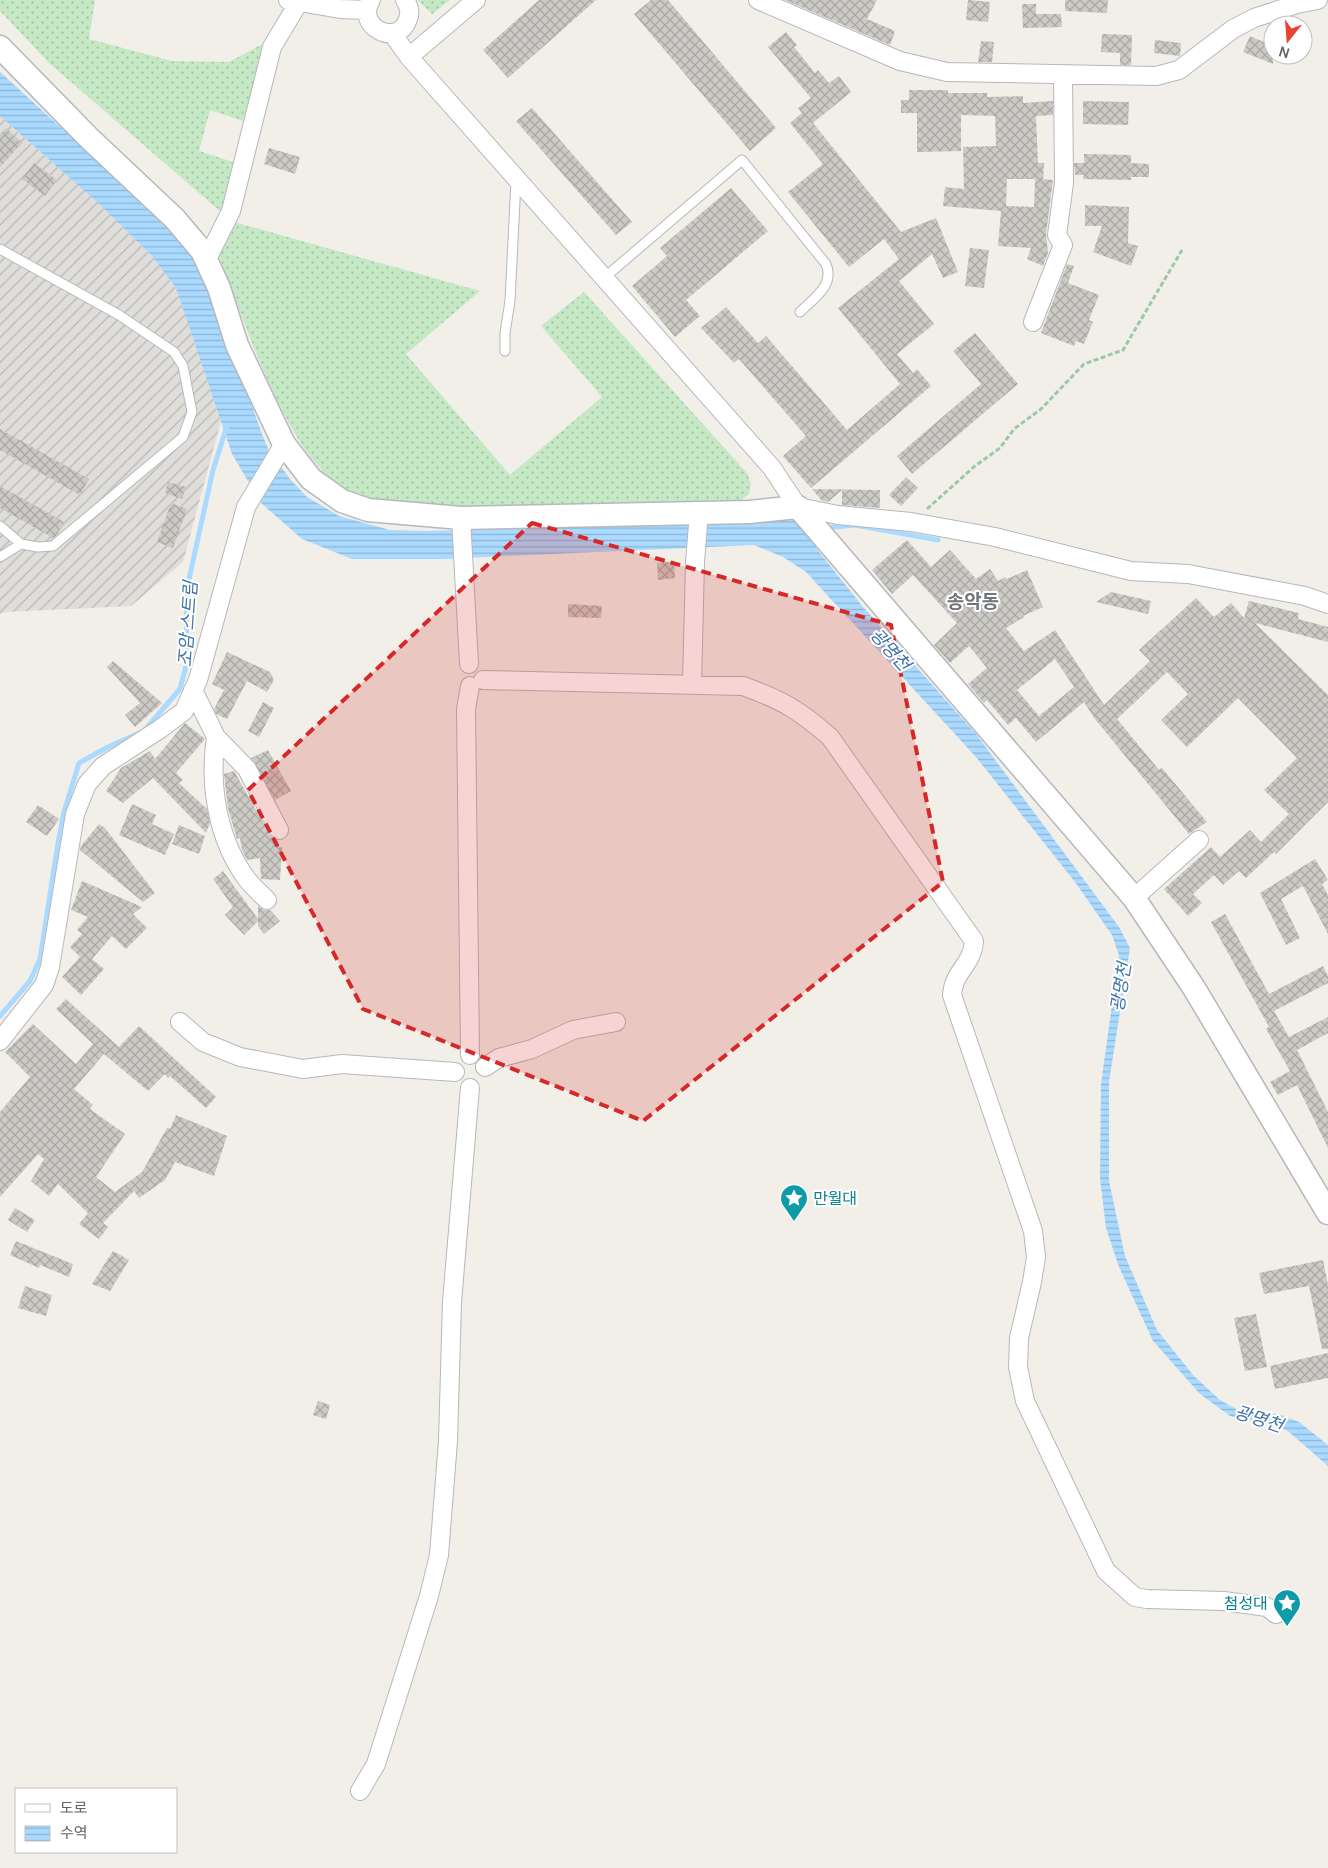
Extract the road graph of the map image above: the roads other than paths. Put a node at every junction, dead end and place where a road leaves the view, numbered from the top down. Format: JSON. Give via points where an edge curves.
{"nodes":[{"id":1,"x":405,"y":0,"type":"edge"},
{"id":2,"x":476,"y":0,"type":"edge"},
{"id":3,"x":758,"y":0,"type":"edge"},
{"id":4,"x":293,"y":1,"type":"edge"},
{"id":5,"x":1312,"y":1,"type":"edge"},
{"id":6,"x":369,"y":5,"type":"edge"},
{"id":7,"x":392,"y":34,"type":"junction"},
{"id":8,"x":0,"y":47,"type":"edge"},
{"id":9,"x":409,"y":57,"type":"junction"},
{"id":10,"x":1063,"y":75,"type":"junction"},
{"id":11,"x":516,"y":178,"type":"junction"},
{"id":12,"x":0,"y":249,"type":"edge"},
{"id":13,"x":206,"y":261,"type":"junction"},
{"id":14,"x":604,"y":278,"type":"junction"},
{"id":15,"x":800,"y":312,"type":"dead end"},
{"id":16,"x":1033,"y":322,"type":"dead end"},
{"id":17,"x":505,"y":351,"type":"dead end"},
{"id":18,"x":280,"y":451,"type":"junction"},
{"id":19,"x":698,"y":517,"type":"junction"},
{"id":20,"x":808,"y":519,"type":"junction"},
{"id":21,"x":461,"y":524,"type":"junction"},
{"id":22,"x":0,"y":526,"type":"edge"},
{"id":23,"x":21,"y":544,"type":"junction"},
{"id":24,"x":0,"y":557,"type":"edge"},
{"id":25,"x":1328,"y":604,"type":"edge"},
{"id":26,"x":476,"y":683,"type":"junction"},
{"id":27,"x":692,"y":684,"type":"junction"},
{"id":28,"x":193,"y":690,"type":"junction"},
{"id":29,"x":216,"y":737,"type":"junction"},
{"id":30,"x":279,"y":830,"type":"dead end"},
{"id":31,"x":1199,"y":840,"type":"dead end"},
{"id":32,"x":1134,"y":898,"type":"junction"},
{"id":33,"x":267,"y":900,"type":"dead end"},
{"id":34,"x":180,"y":1022,"type":"dead end"},
{"id":35,"x":616,"y":1022,"type":"dead end"},
{"id":36,"x":0,"y":1041,"type":"edge"},
{"id":37,"x":470,"y":1055,"type":"junction"},
{"id":38,"x":485,"y":1067,"type":"junction"},
{"id":39,"x":455,"y":1072,"type":"junction"},
{"id":40,"x":470,"y":1088,"type":"junction"},
{"id":41,"x":1328,"y":1213,"type":"edge"},
{"id":42,"x":1276,"y":1614,"type":"dead end"},
{"id":43,"x":360,"y":1791,"type":"dead end"}],
"edges":[{"from":1,"to":7,"type":"street","via":[[409,9],[407,22]]},
{"from":2,"to":9,"type":"street"},
{"from":3,"to":10,"type":"street","via":[[900,61],[938,70],[992,75]]},
{"from":4,"to":6,"type":"street","via":[[340,9]]},
{"from":4,"to":13,"type":"street","via":[[272,48],[231,210]]},
{"from":5,"to":10,"type":"street","via":[[1254,18],[1233,29],[1179,70],[1156,76]]},
{"from":6,"to":7,"type":"street","via":[[370,23],[379,32]]},
{"from":7,"to":9,"type":"street"},
{"from":8,"to":13,"type":"street","via":[[88,138],[175,219],[202,251]]},
{"from":9,"to":11,"type":"street"},
{"from":10,"to":16,"type":"street","via":[[1064,182],[1057,235],[1063,246]]},
{"from":11,"to":14,"type":"street"},
{"from":11,"to":17,"type":"lane"},
{"from":12,"to":23,"type":"lane","via":[[119,314],[174,352],[183,366],[192,412],[183,437],[53,546]]},
{"from":13,"to":18,"type":"street"},
{"from":14,"to":15,"type":"lane","via":[[742,160],[826,264],[829,272],[827,284]]},
{"from":14,"to":20,"type":"street","via":[[772,468]]},
{"from":18,"to":21,"type":"street","via":[[342,501],[368,510]]},
{"from":18,"to":28,"type":"street","via":[[251,496]]},
{"from":19,"to":20,"type":"street","via":[[749,512]]},
{"from":19,"to":21,"type":"street"},
{"from":19,"to":27,"type":"street"},
{"from":20,"to":25,"type":"street","via":[[838,515],[911,522],[995,537],[1131,572],[1188,574],[1306,596]]},
{"from":20,"to":32,"type":"street"},
{"from":21,"to":26,"type":"street","via":[[469,664],[460,675],[465,684]]},
{"from":22,"to":23,"type":"lane"},
{"from":23,"to":24,"type":"lane"},
{"from":26,"to":27,"type":"street"},
{"from":26,"to":37,"type":"street","via":[[466,719]]},
{"from":27,"to":42,"type":"street","via":[[743,686],[778,699],[830,737],[974,940],[973,954],[957,975],[952,995],[1033,1231],[1036,1257],[1018,1338],[1018,1367],[1024,1401],[1106,1571],[1134,1597],[1224,1601],[1267,1607]]},
{"from":28,"to":29,"type":"street"},
{"from":28,"to":36,"type":"street","via":[[184,710],[103,766],[87,784],[75,814],[50,967],[44,985]]},
{"from":29,"to":30,"type":"street","via":[[247,769]]},
{"from":29,"to":33,"type":"street","via":[[213,783],[228,847],[246,878]]},
{"from":31,"to":32,"type":"street"},
{"from":32,"to":41,"type":"street","via":[[1194,988]]},
{"from":34,"to":39,"type":"street","via":[[203,1042],[240,1057],[303,1069],[342,1064]]},
{"from":35,"to":38,"type":"street","via":[[573,1030],[532,1049],[499,1058]]},
{"from":37,"to":38,"type":"street","via":[[480,1058]]},
{"from":37,"to":39,"type":"street","via":[[461,1058]]},
{"from":38,"to":40,"type":"street","via":[[485,1077],[479,1085]]},
{"from":39,"to":40,"type":"street","via":[[460,1084]]},
{"from":40,"to":43,"type":"street","via":[[453,1292],[448,1441],[439,1555],[376,1764]]}]}
